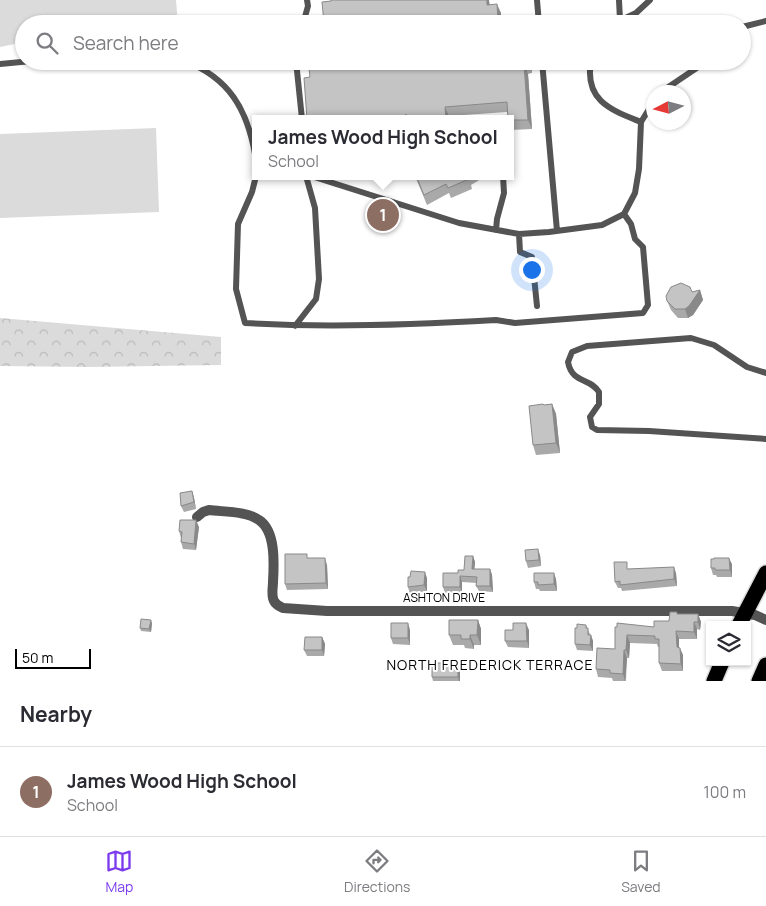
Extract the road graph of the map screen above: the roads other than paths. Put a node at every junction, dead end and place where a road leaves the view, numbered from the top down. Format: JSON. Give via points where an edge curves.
{"nodes":[{"id":1,"x":307,"y":0,"type":"edge"},
{"id":2,"x":537,"y":0,"type":"edge"},
{"id":3,"x":619,"y":0,"type":"edge"},
{"id":4,"x":650,"y":0,"type":"edge"},
{"id":5,"x":306,"y":15,"type":"edge"},
{"id":6,"x":538,"y":15,"type":"edge"},
{"id":7,"x":620,"y":15,"type":"edge"},
{"id":8,"x":631,"y":15,"type":"edge"},
{"id":9,"x":766,"y":21,"type":"edge"},
{"id":10,"x":751,"y":25,"type":"edge"},
{"id":11,"x":15,"y":63,"type":"edge"},
{"id":12,"x":0,"y":64,"type":"edge"},
{"id":13,"x":204,"y":70,"type":"edge"},
{"id":14,"x":297,"y":70,"type":"edge"},
{"id":15,"x":543,"y":70,"type":"edge"},
{"id":16,"x":590,"y":70,"type":"edge"},
{"id":17,"x":694,"y":70,"type":"edge"},
{"id":18,"x":672,"y":85,"type":"edge"},
{"id":19,"x":646,"y":110,"type":"edge"},
{"id":20,"x":302,"y":115,"type":"edge"},
{"id":21,"x":641,"y":122,"type":"junction"},
{"id":22,"x":252,"y":136,"type":"edge"},
{"id":23,"x":255,"y":180,"type":"edge"},
{"id":24,"x":307,"y":180,"type":"edge"},
{"id":25,"x":324,"y":180,"type":"edge"},
{"id":26,"x":503,"y":180,"type":"edge"},
{"id":27,"x":624,"y":214,"type":"junction"},
{"id":28,"x":496,"y":230,"type":"junction"},
{"id":29,"x":558,"y":231,"type":"junction"},
{"id":30,"x":519,"y":234,"type":"junction"},
{"id":31,"x":537,"y":306,"type":"dead end"},
{"id":32,"x":295,"y":326,"type":"junction"},
{"id":33,"x":766,"y":373,"type":"edge"},
{"id":34,"x":766,"y":439,"type":"edge"},
{"id":35,"x":197,"y":518,"type":"edge"},
{"id":36,"x":766,"y":573,"type":"edge"},
{"id":37,"x":742,"y":619,"type":"edge"},
{"id":38,"x":766,"y":620,"type":"edge"},
{"id":39,"x":766,"y":665,"type":"edge"},
{"id":40,"x":720,"y":666,"type":"edge"},
{"id":41,"x":714,"y":681,"type":"edge"},
{"id":42,"x":759,"y":681,"type":"edge"}],
"edges":[{"from":1,"to":5,"type":"lane"},
{"from":2,"to":6,"type":"lane"},
{"from":3,"to":7,"type":"lane"},
{"from":4,"to":8,"type":"lane"},
{"from":9,"to":10,"type":"lane"},
{"from":11,"to":12,"type":"lane"},
{"from":13,"to":22,"type":"lane","via":[[233,94]]},
{"from":14,"to":20,"type":"lane"},
{"from":15,"to":29,"type":"lane"},
{"from":16,"to":21,"type":"lane","via":[[596,96],[605,106]]},
{"from":17,"to":18,"type":"lane"},
{"from":19,"to":21,"type":"lane"},
{"from":21,"to":27,"type":"lane","via":[[635,193]]},
{"from":23,"to":32,"type":"lane","via":[[238,224],[236,289],[246,323]]},
{"from":24,"to":32,"type":"lane","via":[[315,208],[319,279],[316,299]]},
{"from":25,"to":28,"type":"lane","via":[[437,216]]},
{"from":26,"to":28,"type":"lane","via":[[504,193]]},
{"from":27,"to":29,"type":"lane","via":[[602,225]]},
{"from":27,"to":32,"type":"lane","via":[[635,239],[643,247],[648,305],[643,313],[514,323],[496,320]]},
{"from":28,"to":30,"type":"lane"},
{"from":29,"to":30,"type":"lane"},
{"from":30,"to":31,"type":"lane","via":[[520,252],[532,257]]},
{"from":33,"to":34,"type":"lane","via":[[747,368],[714,345],[691,338],[587,346],[572,352],[568,362],[578,379],[592,384],[600,392],[599,404],[590,417],[592,427],[597,430]]},
{"from":35,"to":37,"type":"street","name":"ASHTON DRIVE","via":[[209,510],[250,516],[264,524],[272,548],[273,598],[283,608],[327,611],[732,611]]},
{"from":36,"to":37,"type":"highway"},
{"from":37,"to":38,"type":"street","name":"ASHTON DRIVE"},
{"from":39,"to":42,"type":"highway"},
{"from":40,"to":41,"type":"highway"}]}
